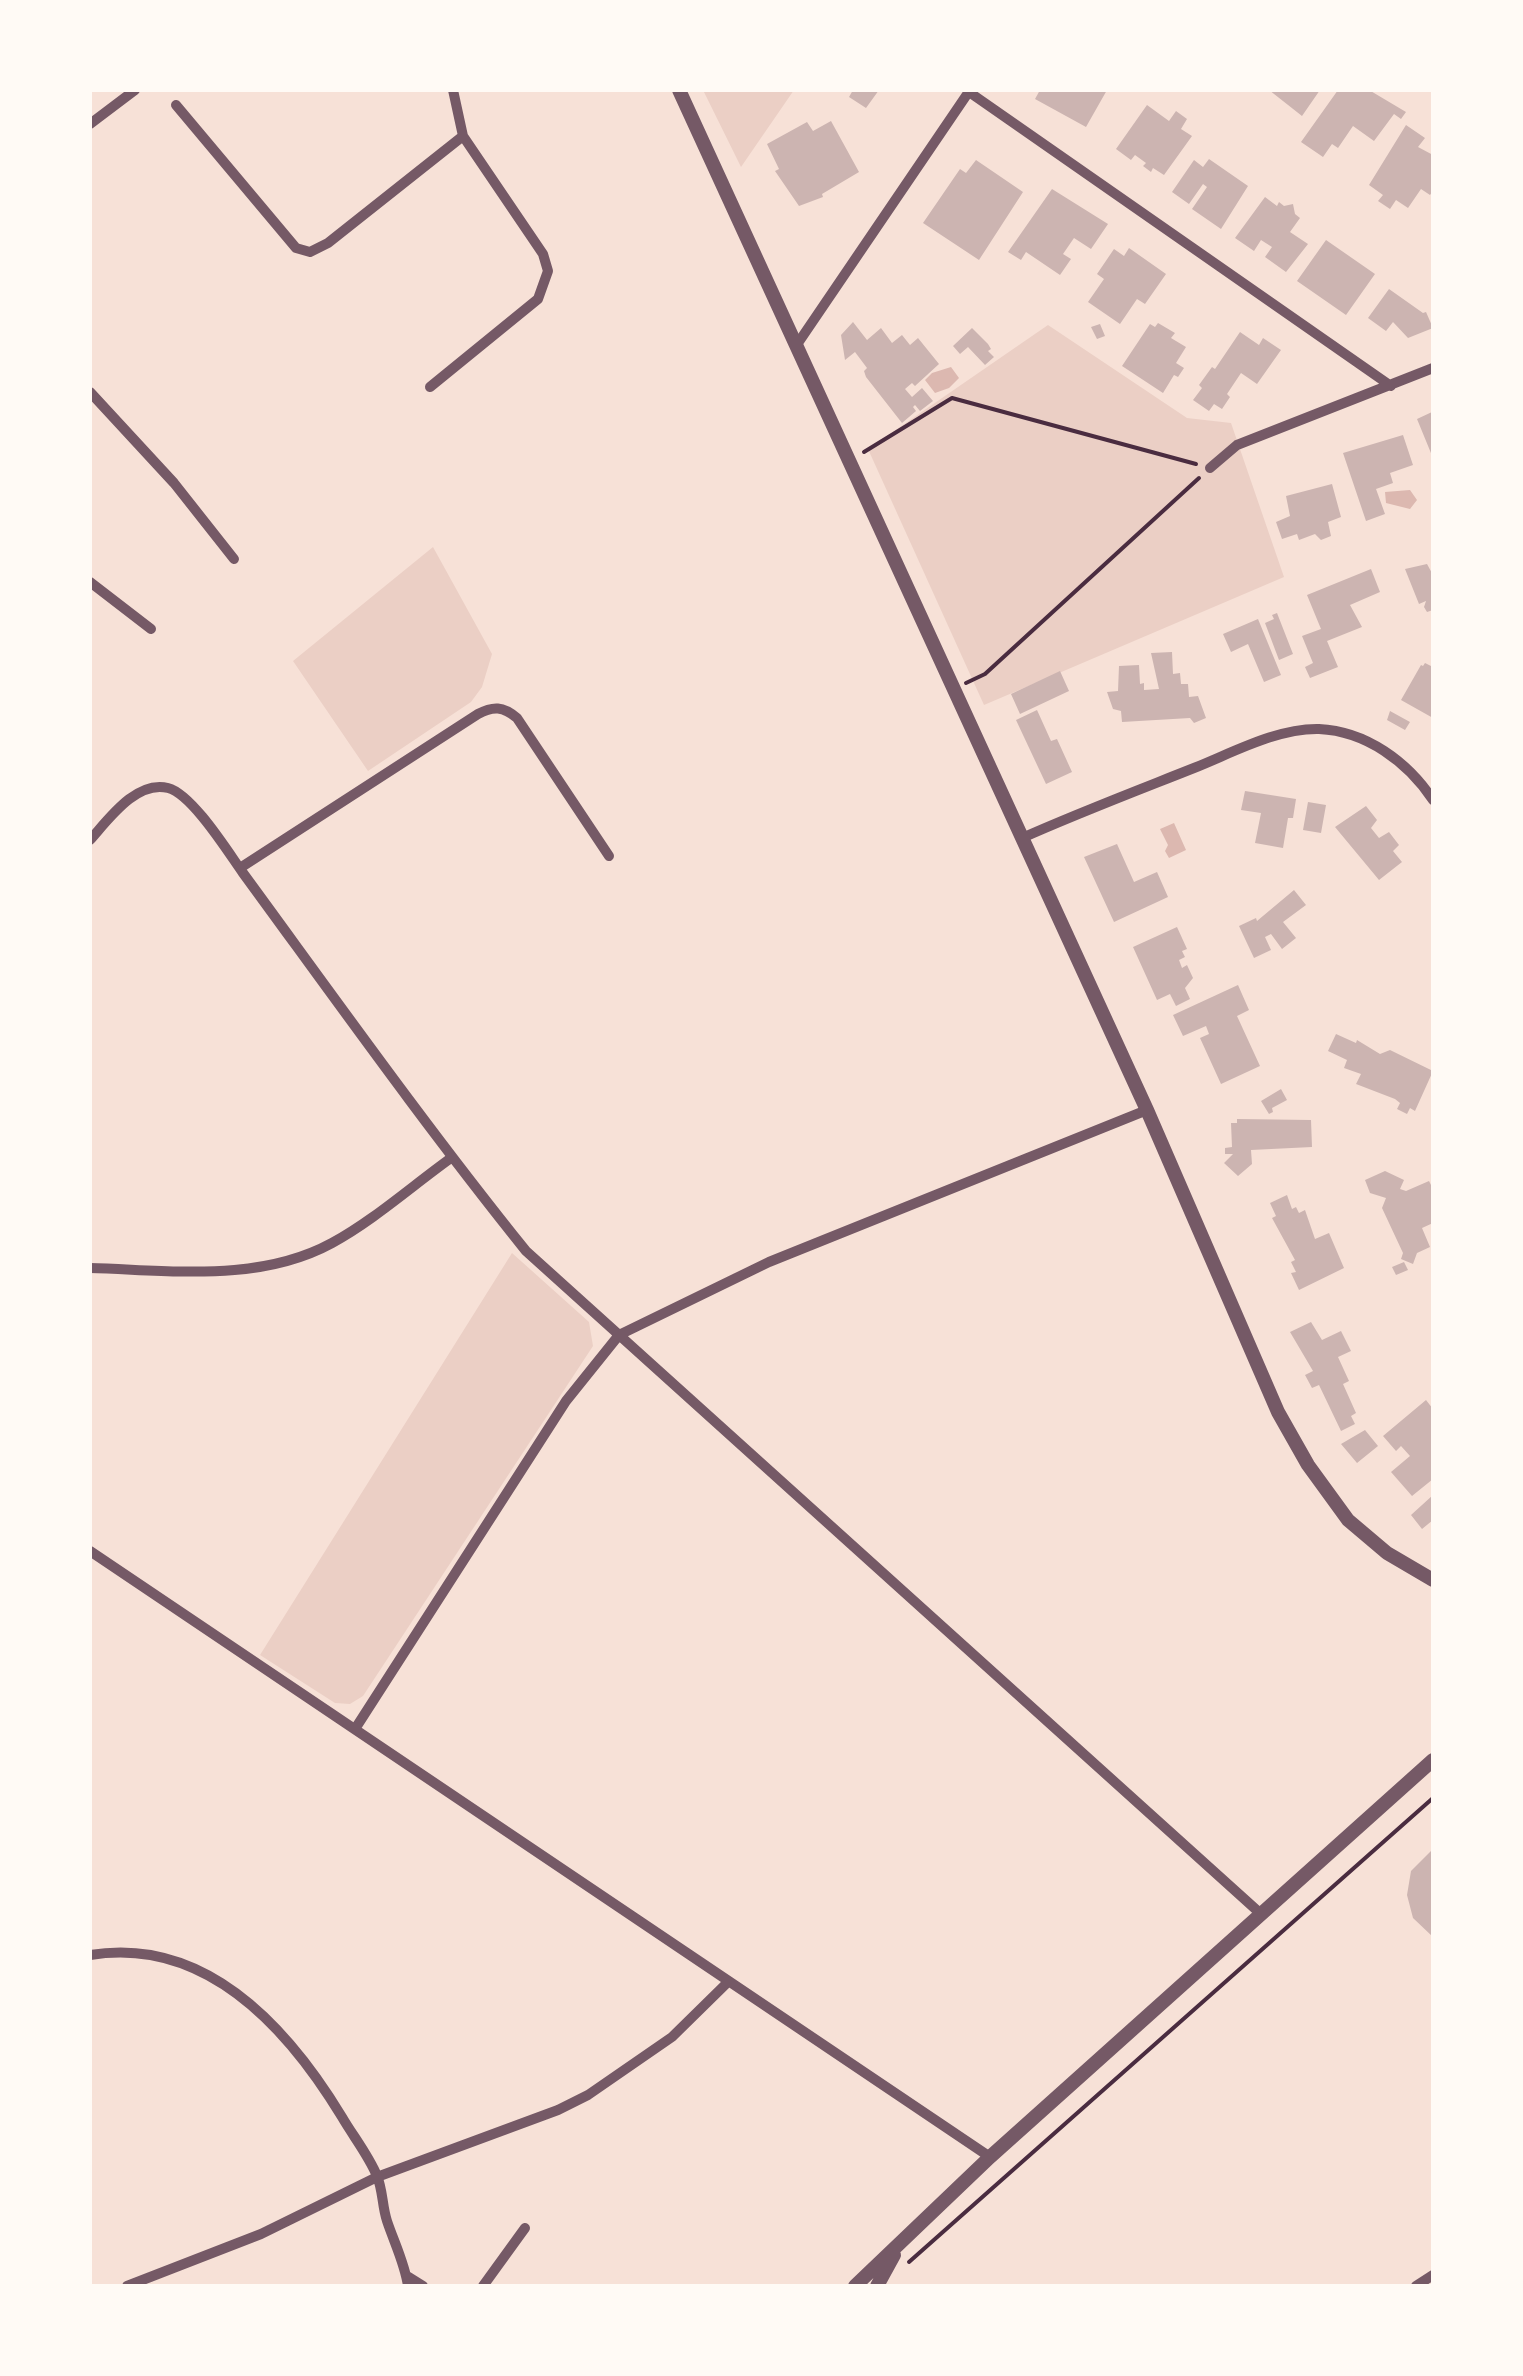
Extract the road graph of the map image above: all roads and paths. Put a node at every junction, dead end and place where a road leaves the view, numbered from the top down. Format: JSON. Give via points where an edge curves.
{"nodes":[{"id":1,"x":135,"y":90,"type":"edge"},
{"id":2,"x":453,"y":90,"type":"edge"},
{"id":3,"x":678,"y":90,"type":"edge"},
{"id":4,"x":969,"y":91,"type":"edge"},
{"id":5,"x":176,"y":105,"type":"dead end"},
{"id":6,"x":90,"y":124,"type":"edge"},
{"id":7,"x":463,"y":136,"type":"junction"},
{"id":8,"x":796,"y":346,"type":"junction"},
{"id":9,"x":1433,"y":368,"type":"edge"},
{"id":10,"x":1390,"y":386,"type":"junction"},
{"id":11,"x":430,"y":387,"type":"dead end"},
{"id":12,"x":90,"y":392,"type":"edge"},
{"id":13,"x":849,"y":461,"type":"junction"},
{"id":14,"x":1210,"y":468,"type":"junction"},
{"id":15,"x":234,"y":559,"type":"dead end"},
{"id":16,"x":90,"y":582,"type":"edge"},
{"id":17,"x":151,"y":630,"type":"dead end"},
{"id":18,"x":953,"y":689,"type":"junction"},
{"id":19,"x":1433,"y":800,"type":"edge"},
{"id":20,"x":1022,"y":838,"type":"junction"},
{"id":21,"x":90,"y":840,"type":"edge"},
{"id":22,"x":609,"y":856,"type":"dead end"},
{"id":23,"x":240,"y":868,"type":"junction"},
{"id":24,"x":1148,"y":1110,"type":"junction"},
{"id":25,"x":450,"y":1158,"type":"junction"},
{"id":26,"x":90,"y":1268,"type":"edge"},
{"id":27,"x":619,"y":1335,"type":"junction"},
{"id":28,"x":90,"y":1551,"type":"edge"},
{"id":29,"x":1433,"y":1580,"type":"edge"},
{"id":30,"x":355,"y":1730,"type":"junction"},
{"id":31,"x":1433,"y":1760,"type":"edge"},
{"id":32,"x":1433,"y":1798,"type":"edge"},
{"id":33,"x":1260,"y":1914,"type":"junction"},
{"id":34,"x":90,"y":1956,"type":"edge"},
{"id":35,"x":728,"y":1982,"type":"junction"},
{"id":36,"x":990,"y":2158,"type":"junction"},
{"id":37,"x":378,"y":2177,"type":"junction"},
{"id":38,"x":525,"y":2228,"type":"dead end"},
{"id":39,"x":902,"y":2242,"type":"junction"},
{"id":40,"x":896,"y":2273,"type":"dead end"},
{"id":41,"x":1433,"y":2275,"type":"edge"},
{"id":42,"x":407,"y":2281,"type":"edge"},
{"id":43,"x":127,"y":2286,"type":"edge"},
{"id":44,"x":423,"y":2286,"type":"edge"},
{"id":45,"x":483,"y":2286,"type":"edge"},
{"id":46,"x":855,"y":2286,"type":"edge"},
{"id":47,"x":877,"y":2286,"type":"edge"},
{"id":48,"x":1416,"y":2286,"type":"edge"}],
"edges":[{"from":1,"to":6,"type":"street"},
{"from":2,"to":7,"type":"street"},
{"from":3,"to":8,"type":"street"},
{"from":4,"to":8,"type":"street"},
{"from":4,"to":10,"type":"street"},
{"from":5,"to":7,"type":"street","via":[[296,248],[310,252]]},
{"from":7,"to":11,"type":"street","via":[[544,254],[548,272],[538,299]]},
{"from":8,"to":13,"type":"street"},
{"from":9,"to":10,"type":"street"},
{"from":10,"to":14,"type":"street","via":[[1237,445]]},
{"from":12,"to":15,"type":"street"},
{"from":13,"to":14,"type":"path","via":[[952,398]]},
{"from":13,"to":18,"type":"street"},
{"from":14,"to":18,"type":"path","via":[[985,674]]},
{"from":16,"to":17,"type":"street"},
{"from":18,"to":20,"type":"street"},
{"from":19,"to":20,"type":"street","via":[[1408,769],[1376,746],[1316,729],[1250,746]]},
{"from":20,"to":24,"type":"street"},
{"from":21,"to":23,"type":"street","via":[[124,804],[145,790],[167,788],[182,796]]},
{"from":22,"to":23,"type":"street","via":[[517,718],[495,708]]},
{"from":23,"to":25,"type":"street"},
{"from":24,"to":27,"type":"street","via":[[769,1262]]},
{"from":24,"to":29,"type":"street","via":[[1278,1412],[1308,1465],[1348,1520]]},
{"from":25,"to":26,"type":"street","via":[[359,1226],[298,1258],[231,1271]]},
{"from":25,"to":27,"type":"street","via":[[526,1251]]},
{"from":27,"to":30,"type":"street","via":[[566,1400]]},
{"from":27,"to":33,"type":"street"},
{"from":28,"to":30,"type":"street"},
{"from":30,"to":35,"type":"street"},
{"from":31,"to":33,"type":"street"},
{"from":32,"to":40,"type":"path"},
{"from":33,"to":36,"type":"street"},
{"from":34,"to":37,"type":"street","via":[[162,1956],[240,1995],[316,2073]]},
{"from":35,"to":36,"type":"street"},
{"from":35,"to":37,"type":"street","via":[[658,2048],[588,2096]]},
{"from":36,"to":39,"type":"street"},
{"from":37,"to":42,"type":"street"},
{"from":37,"to":43,"type":"street","via":[[261,2234]]},
{"from":38,"to":45,"type":"street"},
{"from":39,"to":46,"type":"street"},
{"from":39,"to":47,"type":"street"},
{"from":41,"to":48,"type":"street"},
{"from":42,"to":44,"type":"street"}]}
